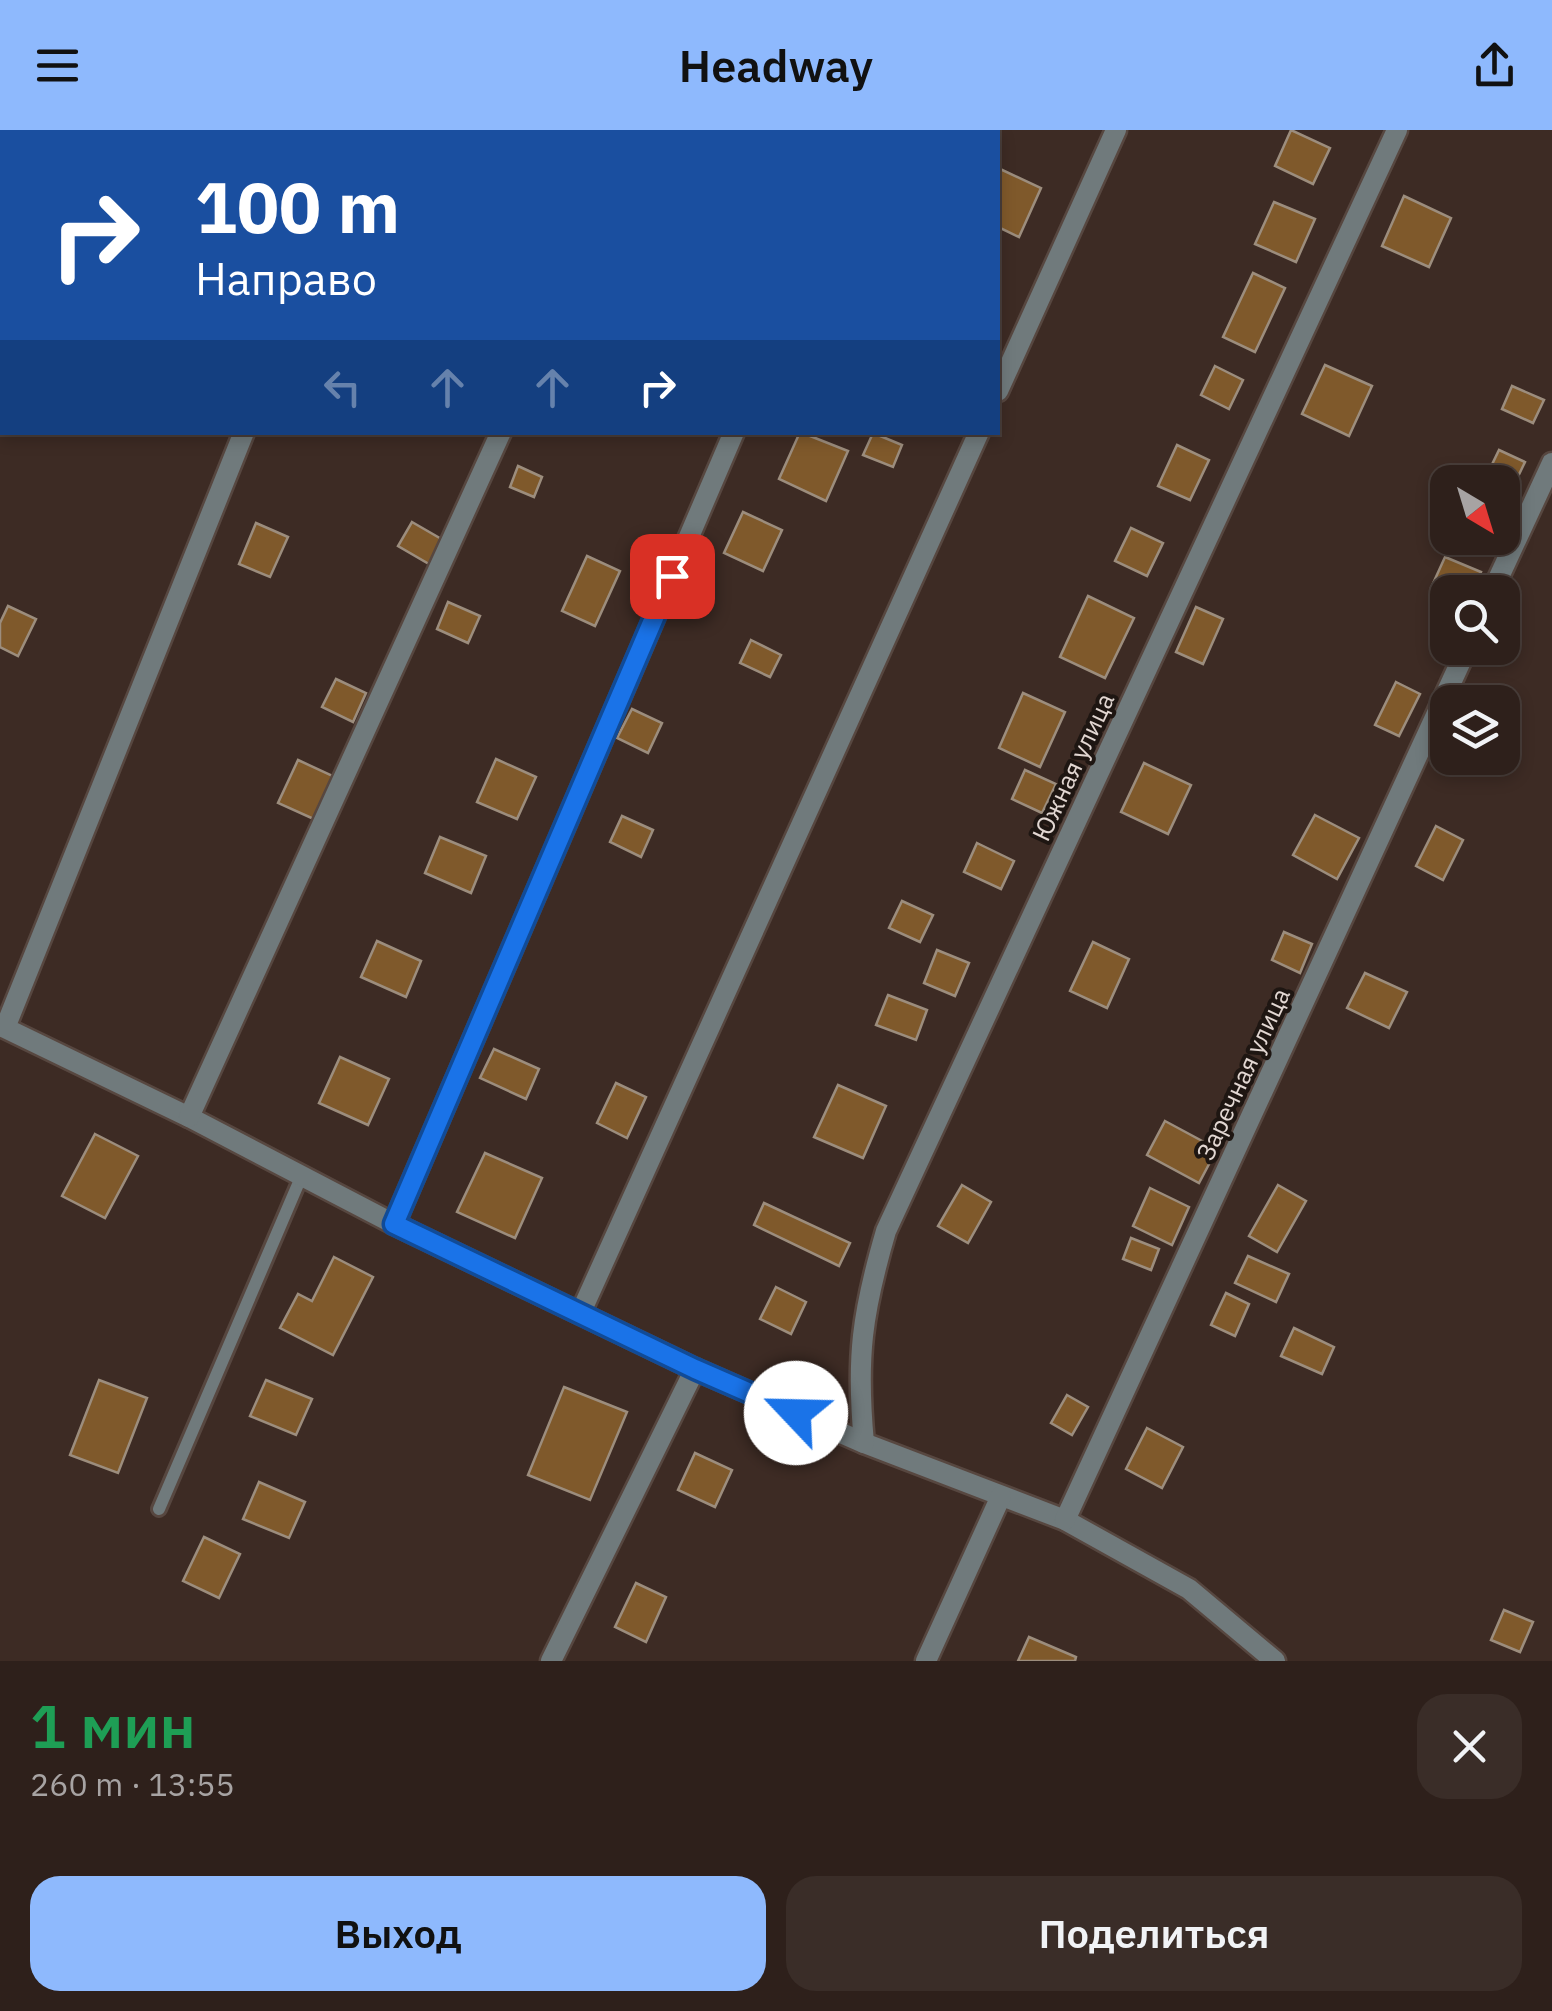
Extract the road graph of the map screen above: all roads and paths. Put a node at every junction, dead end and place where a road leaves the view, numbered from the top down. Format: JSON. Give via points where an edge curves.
{"nodes":[{"id":1,"x":1116,"y":130,"type":"edge"},
{"id":2,"x":1397,"y":130,"type":"edge"},
{"id":3,"x":1000,"y":387,"type":"edge"},
{"id":4,"x":243,"y":435,"type":"edge"},
{"id":5,"x":500,"y":435,"type":"edge"},
{"id":6,"x":733,"y":435,"type":"edge"},
{"id":7,"x":978,"y":435,"type":"edge"},
{"id":8,"x":1552,"y":463,"type":"edge"},
{"id":9,"x":1500,"y":575,"type":"edge"},
{"id":10,"x":1459,"y":665,"type":"edge"},
{"id":11,"x":190,"y":1117,"type":"junction"},
{"id":12,"x":302,"y":1175,"type":"junction"},
{"id":13,"x":394,"y":1224,"type":"junction"},
{"id":14,"x":580,"y":1312,"type":"junction"},
{"id":15,"x":695,"y":1369,"type":"junction"},
{"id":16,"x":864,"y":1443,"type":"junction"},
{"id":17,"x":1001,"y":1496,"type":"junction"},
{"id":18,"x":158,"y":1509,"type":"dead end"},
{"id":19,"x":1065,"y":1520,"type":"junction"},
{"id":20,"x":551,"y":1661,"type":"edge"},
{"id":21,"x":926,"y":1661,"type":"edge"},
{"id":22,"x":1275,"y":1661,"type":"edge"}],
"edges":[{"from":1,"to":3,"type":"street"},
{"from":2,"to":16,"type":"street","name":"Южная улица","via":[[886,1231],[862,1328]]},
{"from":4,"to":11,"type":"street","via":[[5,1028]]},
{"from":5,"to":11,"type":"street"},
{"from":6,"to":13,"type":"street"},
{"from":7,"to":14,"type":"street"},
{"from":8,"to":9,"type":"street"},
{"from":10,"to":19,"type":"street","name":"Заречная улица"},
{"from":11,"to":12,"type":"street"},
{"from":12,"to":13,"type":"street"},
{"from":12,"to":18,"type":"lane"},
{"from":13,"to":14,"type":"street"},
{"from":14,"to":15,"type":"street"},
{"from":15,"to":16,"type":"street"},
{"from":15,"to":20,"type":"street"},
{"from":16,"to":17,"type":"street"},
{"from":17,"to":19,"type":"street"},
{"from":17,"to":21,"type":"street"},
{"from":19,"to":22,"type":"street","via":[[1189,1590]]}]}
